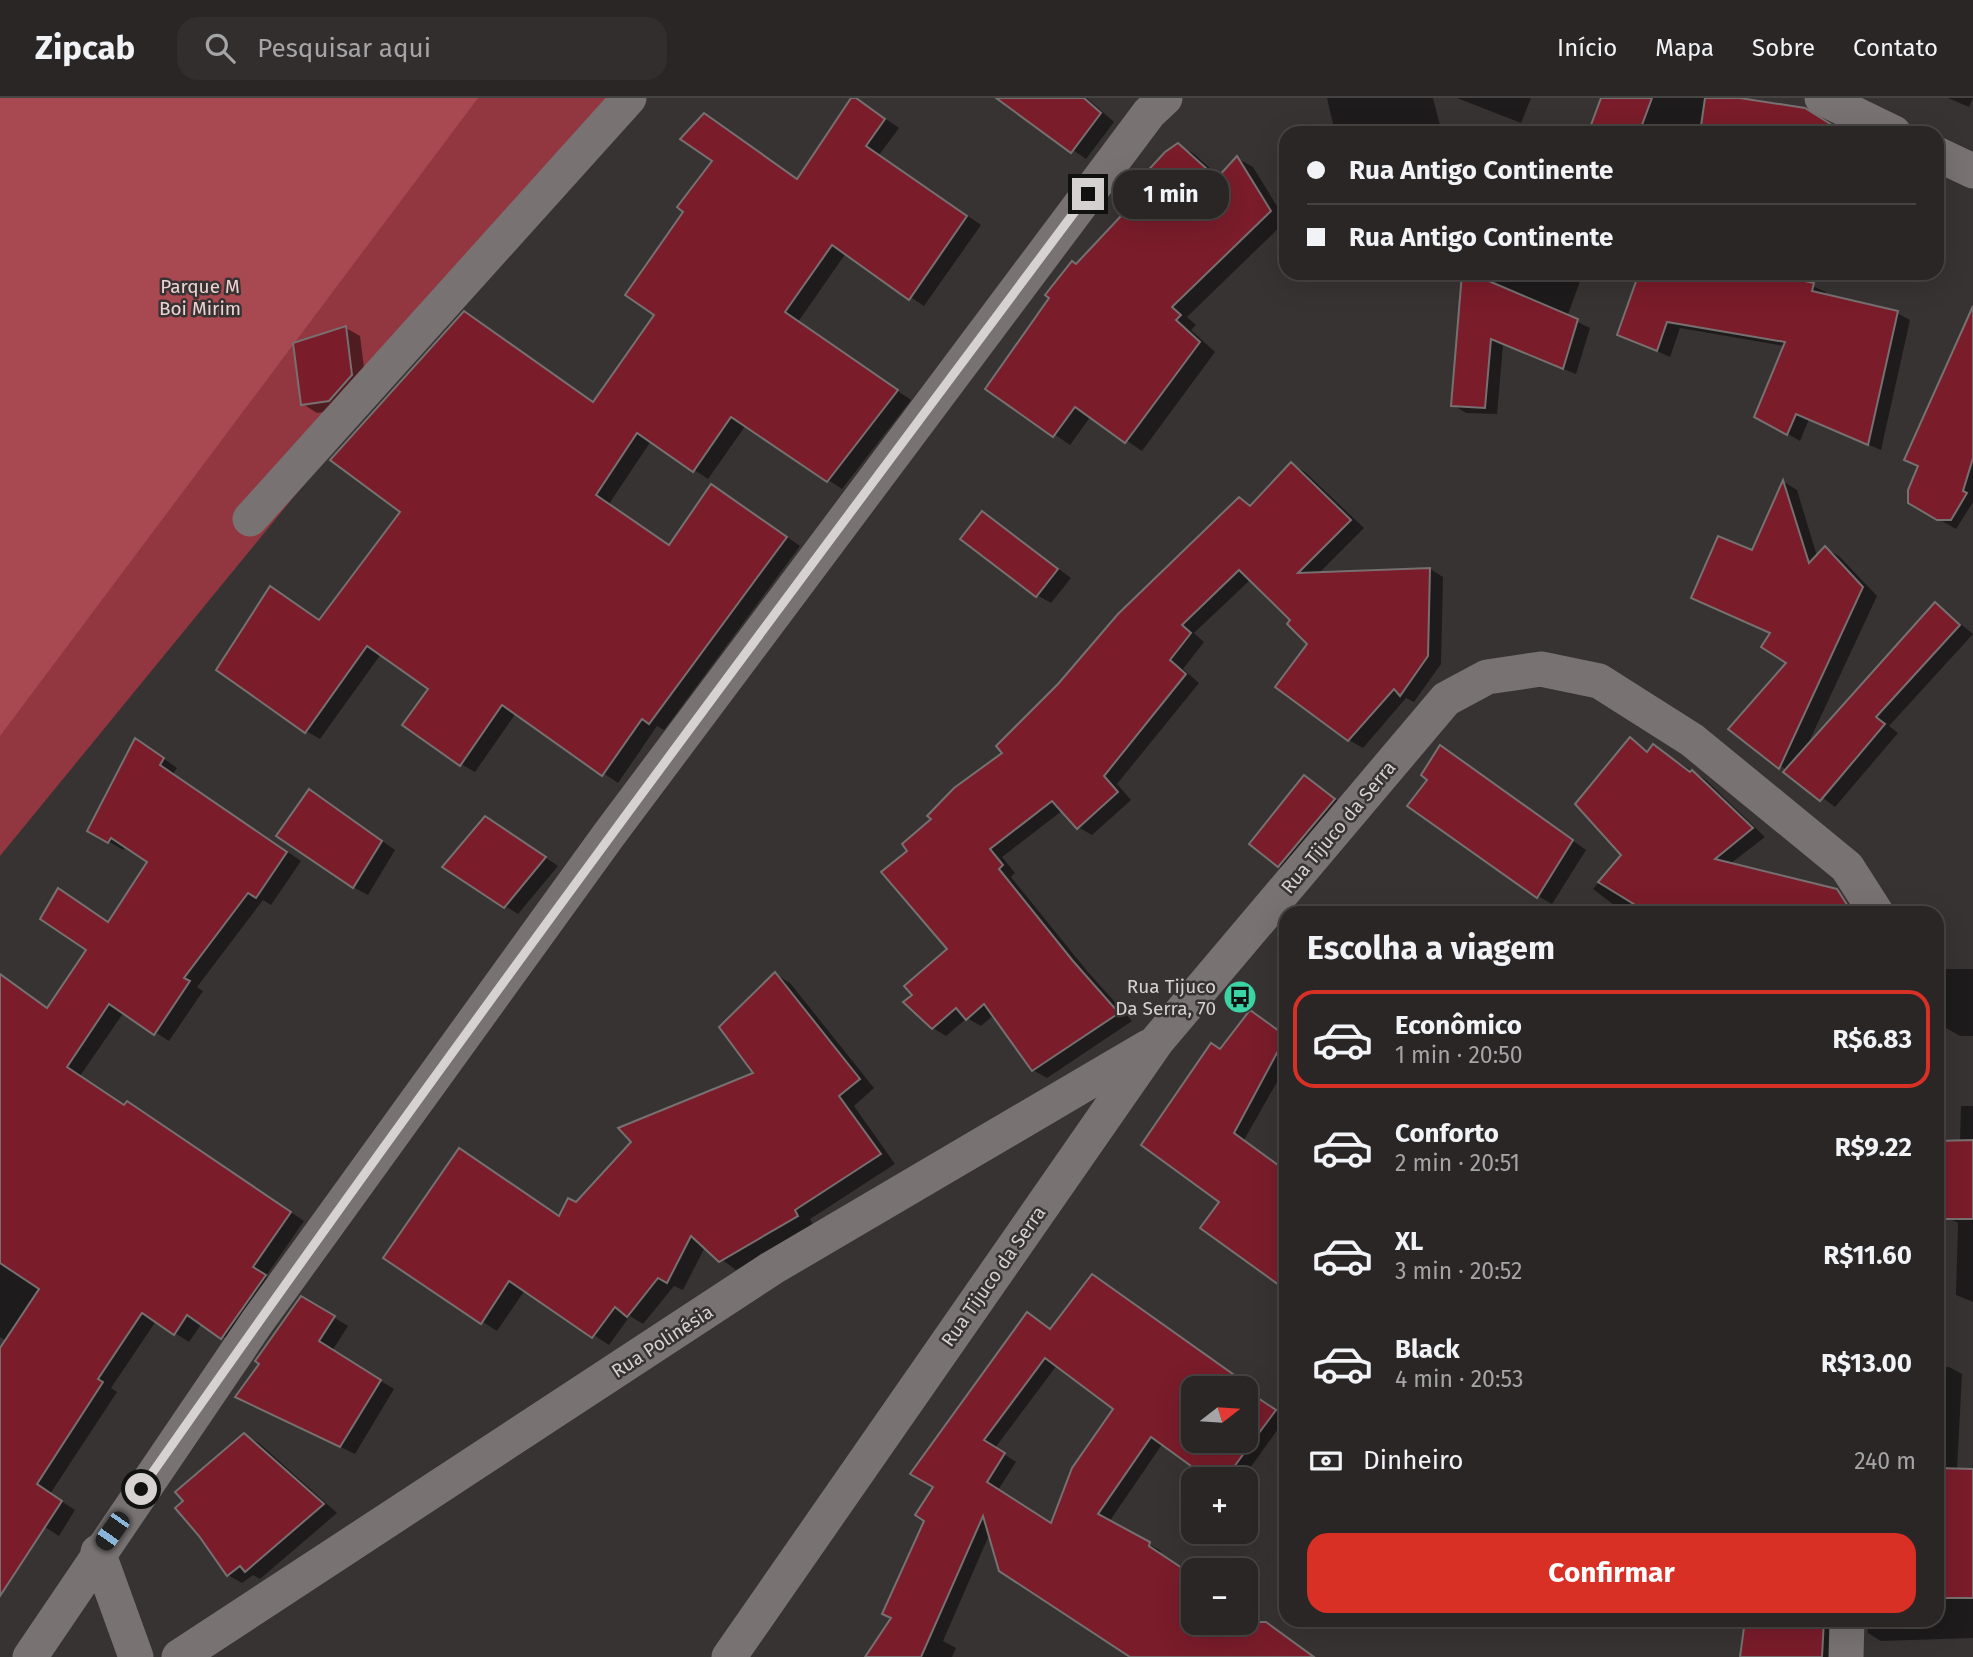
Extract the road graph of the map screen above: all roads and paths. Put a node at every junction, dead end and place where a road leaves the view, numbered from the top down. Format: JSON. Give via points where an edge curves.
{"nodes":[{"id":1,"x":629,"y":98,"type":"edge"},
{"id":2,"x":1165,"y":98,"type":"edge"},
{"id":3,"x":1822,"y":98,"type":"edge"},
{"id":4,"x":1880,"y":126,"type":"edge"},
{"id":5,"x":1944,"y":157,"type":"edge"},
{"id":6,"x":1973,"y":171,"type":"edge"},
{"id":7,"x":250,"y":519,"type":"dead end"},
{"id":8,"x":1872,"y":906,"type":"edge"},
{"id":9,"x":1157,"y":1041,"type":"junction"},
{"id":10,"x":98,"y":1552,"type":"junction"},
{"id":11,"x":1847,"y":1627,"type":"edge"},
{"id":12,"x":30,"y":1657,"type":"edge"},
{"id":13,"x":136,"y":1657,"type":"edge"},
{"id":14,"x":179,"y":1657,"type":"edge"},
{"id":15,"x":729,"y":1657,"type":"edge"},
{"id":16,"x":1846,"y":1657,"type":"edge"}],
"edges":[{"from":1,"to":7,"type":"street"},
{"from":2,"to":10,"type":"street","via":[[1149,113],[600,847],[257,1322]]},
{"from":3,"to":4,"type":"street"},
{"from":5,"to":6,"type":"street"},
{"from":8,"to":9,"type":"street","name":"Rua Tijuco da Serra","via":[[1847,867],[1692,740],[1600,681],[1541,668],[1487,677],[1446,699]]},
{"from":9,"to":14,"type":"street","name":"Rua Polinésia","via":[[772,1269]]},
{"from":9,"to":15,"type":"street","name":"Rua Tijuco da Serra"},
{"from":10,"to":12,"type":"street"},
{"from":10,"to":13,"type":"street"},
{"from":11,"to":16,"type":"street"}]}
